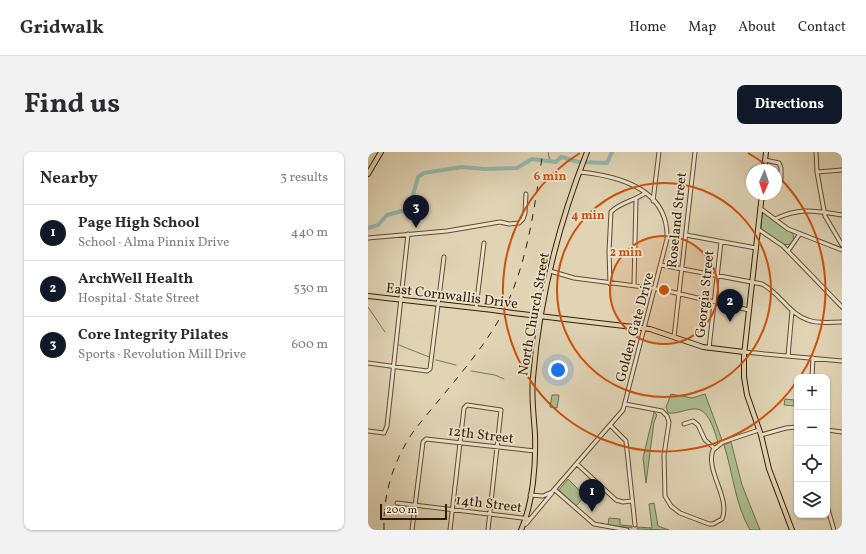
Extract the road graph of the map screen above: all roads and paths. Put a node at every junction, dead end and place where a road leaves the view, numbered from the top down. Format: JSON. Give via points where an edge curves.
{"nodes":[{"id":1,"x":382,"y":152,"type":"edge"},
{"id":2,"x":659,"y":152,"type":"edge"},
{"id":3,"x":694,"y":152,"type":"edge"},
{"id":4,"x":766,"y":152,"type":"edge"},
{"id":5,"x":816,"y":152,"type":"edge"},
{"id":6,"x":587,"y":154,"type":"edge"},
{"id":7,"x":765,"y":160,"type":"junction"},
{"id":8,"x":765,"y":164,"type":"edge"},
{"id":9,"x":779,"y":164,"type":"edge"},
{"id":10,"x":842,"y":170,"type":"edge"},
{"id":11,"x":580,"y":172,"type":"junction"},
{"id":12,"x":817,"y":172,"type":"junction"},
{"id":13,"x":368,"y":174,"type":"edge"},
{"id":14,"x":645,"y":193,"type":"junction"},
{"id":15,"x":526,"y":194,"type":"dead end"},
{"id":16,"x":636,"y":199,"type":"junction"},
{"id":17,"x":761,"y":200,"type":"edge"},
{"id":18,"x":653,"y":201,"type":"junction"},
{"id":19,"x":760,"y":208,"type":"junction"},
{"id":20,"x":824,"y":211,"type":"junction"},
{"id":21,"x":842,"y":214,"type":"edge"},
{"id":22,"x":775,"y":220,"type":"junction"},
{"id":23,"x":758,"y":229,"type":"junction"},
{"id":24,"x":408,"y":234,"type":"junction"},
{"id":25,"x":799,"y":234,"type":"junction"},
{"id":26,"x":686,"y":235,"type":"junction"},
{"id":27,"x":368,"y":238,"type":"edge"},
{"id":28,"x":484,"y":242,"type":"dead end"},
{"id":29,"x":721,"y":242,"type":"junction"},
{"id":30,"x":842,"y":245,"type":"edge"},
{"id":31,"x":756,"y":248,"type":"junction"},
{"id":32,"x":842,"y":250,"type":"edge"},
{"id":33,"x":788,"y":251,"type":"junction"},
{"id":34,"x":444,"y":257,"type":"dead end"},
{"id":35,"x":661,"y":265,"type":"junction"},
{"id":36,"x":682,"y":269,"type":"junction"},
{"id":37,"x":550,"y":271,"type":"junction"},
{"id":38,"x":717,"y":275,"type":"junction"},
{"id":39,"x":752,"y":282,"type":"junction"},
{"id":40,"x":610,"y":284,"type":"junction"},
{"id":41,"x":634,"y":285,"type":"junction"},
{"id":42,"x":655,"y":288,"type":"junction"},
{"id":43,"x":680,"y":294,"type":"junction"},
{"id":44,"x":368,"y":296,"type":"edge"},
{"id":45,"x":401,"y":299,"type":"junction"},
{"id":46,"x":714,"y":302,"type":"junction"},
{"id":47,"x":439,"y":304,"type":"junction"},
{"id":48,"x":842,"y":307,"type":"edge"},
{"id":49,"x":476,"y":308,"type":"junction"},
{"id":50,"x":749,"y":310,"type":"junction"},
{"id":51,"x":792,"y":311,"type":"junction"},
{"id":52,"x":541,"y":316,"type":"junction"},
{"id":53,"x":842,"y":322,"type":"edge"},
{"id":54,"x":644,"y":329,"type":"junction"},
{"id":55,"x":674,"y":337,"type":"junction"},
{"id":56,"x":709,"y":348,"type":"junction"},
{"id":57,"x":744,"y":352,"type":"junction"},
{"id":58,"x":788,"y":356,"type":"junction"},
{"id":59,"x":813,"y":358,"type":"junction"},
{"id":60,"x":842,"y":360,"type":"edge"},
{"id":61,"x":368,"y":363,"type":"edge"},
{"id":62,"x":393,"y":366,"type":"junction"},
{"id":63,"x":812,"y":374,"type":"edge"},
{"id":64,"x":625,"y":404,"type":"junction"},
{"id":65,"x":684,"y":424,"type":"dead end"},
{"id":66,"x":611,"y":426,"type":"junction"},
{"id":67,"x":794,"y":428,"type":"edge"},
{"id":68,"x":759,"y":430,"type":"junction"},
{"id":69,"x":830,"y":430,"type":"edge"},
{"id":70,"x":368,"y":432,"type":"edge"},
{"id":71,"x":842,"y":432,"type":"edge"},
{"id":72,"x":761,"y":435,"type":"junction"},
{"id":73,"x":460,"y":443,"type":"junction"},
{"id":74,"x":498,"y":447,"type":"junction"},
{"id":75,"x":714,"y":448,"type":"junction"},
{"id":76,"x":535,"y":451,"type":"junction"},
{"id":77,"x":577,"y":464,"type":"junction"},
{"id":78,"x":553,"y":491,"type":"junction"},
{"id":79,"x":530,"y":495,"type":"junction"},
{"id":80,"x":631,"y":501,"type":"junction"},
{"id":81,"x":398,"y":503,"type":"dead end"},
{"id":82,"x":415,"y":505,"type":"junction"},
{"id":83,"x":452,"y":510,"type":"junction"},
{"id":84,"x":490,"y":514,"type":"junction"},
{"id":85,"x":830,"y":516,"type":"edge"},
{"id":86,"x":528,"y":519,"type":"junction"},
{"id":87,"x":635,"y":525,"type":"dead end"},
{"id":88,"x":522,"y":528,"type":"edge"},
{"id":89,"x":412,"y":530,"type":"edge"},
{"id":90,"x":450,"y":530,"type":"edge"},
{"id":91,"x":488,"y":530,"type":"edge"},
{"id":92,"x":627,"y":530,"type":"edge"},
{"id":93,"x":792,"y":530,"type":"edge"},
{"id":94,"x":834,"y":530,"type":"edge"}],
"edges":[{"from":1,"to":13,"type":"main road"},
{"from":2,"to":18,"type":"street"},
{"from":3,"to":26,"type":"street","name":"Roseland Street"},
{"from":4,"to":7,"type":"main road"},
{"from":5,"to":12,"type":"street"},
{"from":6,"to":11,"type":"main road","name":"North Church Street"},
{"from":7,"to":8,"type":"main road"},
{"from":7,"to":9,"type":"street"},
{"from":10,"to":12,"type":"street"},
{"from":11,"to":14,"type":"street","name":"Golden Gate Drive","via":[[617,178]]},
{"from":11,"to":37,"type":"main road","name":"North Church Street"},
{"from":12,"to":20,"type":"street"},
{"from":14,"to":16,"type":"street"},
{"from":14,"to":18,"type":"street","name":"Golden Gate Drive"},
{"from":15,"to":24,"type":"street","via":[[525,213],[519,223],[495,223]]},
{"from":16,"to":40,"type":"street","via":[[616,207],[611,212]]},
{"from":16,"to":41,"type":"street"},
{"from":17,"to":19,"type":"main road"},
{"from":18,"to":35,"type":"street","name":"Golden Gate Drive","via":[[666,225],[667,239]]},
{"from":19,"to":22,"type":"street"},
{"from":19,"to":23,"type":"main road"},
{"from":20,"to":21,"type":"street"},
{"from":20,"to":22,"type":"street","via":[[792,213]]},
{"from":20,"to":30,"type":"street"},
{"from":22,"to":25,"type":"street"},
{"from":23,"to":31,"type":"main road"},
{"from":23,"to":33,"type":"street"},
{"from":24,"to":27,"type":"street"},
{"from":24,"to":45,"type":"street"},
{"from":25,"to":32,"type":"street"},
{"from":25,"to":33,"type":"street"},
{"from":26,"to":29,"type":"street"},
{"from":26,"to":36,"type":"street","name":"Roseland Street"},
{"from":28,"to":49,"type":"street"},
{"from":29,"to":31,"type":"street"},
{"from":29,"to":38,"type":"street","name":"Georgia Street"},
{"from":31,"to":39,"type":"main road"},
{"from":33,"to":48,"type":"street"},
{"from":34,"to":47,"type":"street"},
{"from":35,"to":36,"type":"street"},
{"from":35,"to":42,"type":"street","name":"Golden Gate Drive"},
{"from":36,"to":38,"type":"street"},
{"from":36,"to":43,"type":"street","name":"Roseland Street"},
{"from":37,"to":40,"type":"street","via":[[572,278]]},
{"from":37,"to":52,"type":"main road","name":"North Church Street"},
{"from":38,"to":39,"type":"street"},
{"from":38,"to":46,"type":"street","name":"Georgia Street"},
{"from":39,"to":50,"type":"main road"},
{"from":39,"to":51,"type":"street","via":[[770,288]]},
{"from":40,"to":41,"type":"street"},
{"from":41,"to":42,"type":"street"},
{"from":42,"to":43,"type":"street"},
{"from":42,"to":54,"type":"street","name":"Golden Gate Drive"},
{"from":43,"to":46,"type":"street"},
{"from":43,"to":55,"type":"street","name":"Roseland Street"},
{"from":44,"to":45,"type":"main road","name":"East Cornwallis Drive"},
{"from":45,"to":47,"type":"main road","name":"East Cornwallis Drive"},
{"from":45,"to":62,"type":"street"},
{"from":46,"to":50,"type":"street"},
{"from":46,"to":56,"type":"street","name":"Georgia Street"},
{"from":47,"to":49,"type":"main road","name":"East Cornwallis Drive"},
{"from":47,"to":62,"type":"street","via":[[430,369]]},
{"from":49,"to":52,"type":"main road","name":"East Cornwallis Drive","bridge":true},
{"from":50,"to":57,"type":"main road"},
{"from":51,"to":53,"type":"street","via":[[809,320]]},
{"from":51,"to":58,"type":"street"},
{"from":52,"to":54,"type":"main road","name":"East Cornwallis Drive"},
{"from":52,"to":76,"type":"main road","name":"North Church Street","via":[[532,381]]},
{"from":54,"to":55,"type":"main road","name":"East Cornwallis Drive"},
{"from":54,"to":64,"type":"street","name":"Golden Gate Drive"},
{"from":55,"to":56,"type":"main road","name":"East Cornwallis Drive"},
{"from":56,"to":57,"type":"main road","name":"East Cornwallis Drive"},
{"from":57,"to":58,"type":"street"},
{"from":57,"to":68,"type":"main road","via":[[745,388]]},
{"from":58,"to":59,"type":"street"},
{"from":59,"to":60,"type":"street"},
{"from":59,"to":63,"type":"street"},
{"from":61,"to":62,"type":"street"},
{"from":62,"to":70,"type":"street","via":[[385,431]]},
{"from":64,"to":66,"type":"street","name":"Golden Gate Drive"},
{"from":64,"to":75,"type":"street","via":[[662,411],[667,416],[669,422],[664,455],[664,489],[667,499],[680,513],[709,524],[722,519],[724,511],[711,460]]},
{"from":65,"to":75,"type":"street","via":[[693,421],[697,424],[705,440]]},
{"from":66,"to":77,"type":"street","name":"Golden Gate Drive"},
{"from":66,"to":80,"type":"street","via":[[626,441]]},
{"from":67,"to":72,"type":"street"},
{"from":68,"to":72,"type":"main road"},
{"from":68,"to":75,"type":"street","via":[[723,442]]},
{"from":69,"to":71,"type":"street"},
{"from":72,"to":93,"type":"main road","via":[[769,469]]},
{"from":73,"to":74,"type":"street","name":"12th Street"},
{"from":73,"to":74,"type":"street","via":[[464,408],[467,405],[498,409],[501,413]]},
{"from":73,"to":82,"type":"street","name":"12th Street","via":[[428,438],[424,440]]},
{"from":73,"to":83,"type":"street"},
{"from":74,"to":76,"type":"street","name":"12th Street"},
{"from":74,"to":84,"type":"street"},
{"from":76,"to":79,"type":"main road","name":"North Church Street"},
{"from":77,"to":78,"type":"street","name":"Golden Gate Drive"},
{"from":77,"to":80,"type":"street","via":[[616,500]]},
{"from":78,"to":79,"type":"street","via":[[543,496]]},
{"from":78,"to":86,"type":"street","name":"Golden Gate Drive"},
{"from":78,"to":92,"type":"street","via":[[594,524]]},
{"from":79,"to":86,"type":"main road","name":"North Church Street"},
{"from":80,"to":87,"type":"street"},
{"from":81,"to":82,"type":"street","name":"14th Street"},
{"from":82,"to":83,"type":"street","name":"14th Street"},
{"from":82,"to":89,"type":"street"},
{"from":83,"to":84,"type":"street","name":"14th Street"},
{"from":83,"to":90,"type":"street"},
{"from":84,"to":86,"type":"street","name":"14th Street"},
{"from":84,"to":91,"type":"street"},
{"from":85,"to":94,"type":"street"},
{"from":86,"to":88,"type":"main road","name":"North Church Street"}]}
